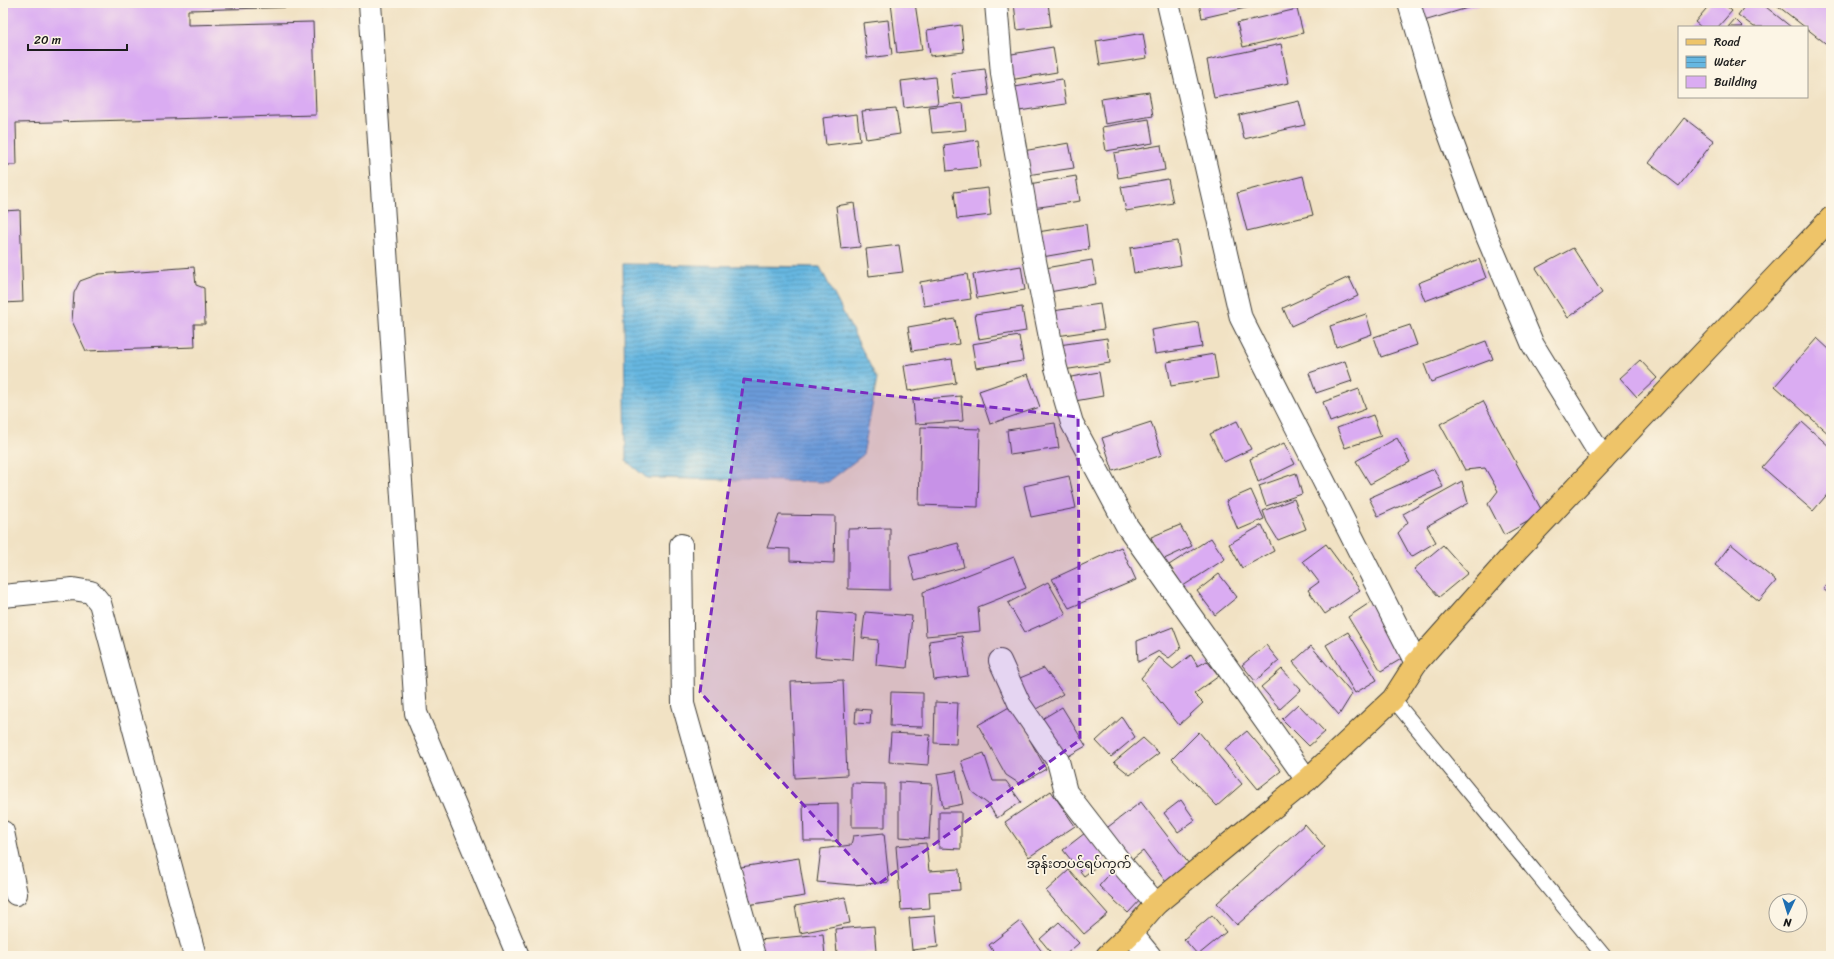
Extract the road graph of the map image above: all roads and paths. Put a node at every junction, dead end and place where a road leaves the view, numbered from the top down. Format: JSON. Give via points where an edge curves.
{"nodes":[{"id":1,"x":370,"y":3,"type":"edge"},
{"id":2,"x":996,"y":3,"type":"edge"},
{"id":3,"x":1168,"y":3,"type":"edge"},
{"id":4,"x":1409,"y":3,"type":"edge"},
{"id":5,"x":1831,"y":218,"type":"edge"},
{"id":6,"x":1603,"y":459,"type":"junction"},
{"id":7,"x":681,"y":545,"type":"dead end"},
{"id":8,"x":3,"y":596,"type":"edge"},
{"id":9,"x":1000,"y":661,"type":"dead end"},
{"id":10,"x":1416,"y":663,"type":"junction"},
{"id":11,"x":1393,"y":699,"type":"junction"},
{"id":12,"x":1307,"y":780,"type":"junction"},
{"id":13,"x":3,"y":832,"type":"edge"},
{"id":14,"x":16,"y":894,"type":"dead end"},
{"id":15,"x":1156,"y":904,"type":"junction"},
{"id":16,"x":1131,"y":933,"type":"junction"},
{"id":17,"x":1113,"y":954,"type":"edge"},
{"id":18,"x":195,"y":956,"type":"edge"},
{"id":19,"x":518,"y":956,"type":"edge"},
{"id":20,"x":754,"y":956,"type":"edge"},
{"id":21,"x":1150,"y":956,"type":"edge"},
{"id":22,"x":1604,"y":956,"type":"edge"}],
"edges":[{"from":1,"to":19,"type":"street","via":[[416,713]]},
{"from":2,"to":12,"type":"street","via":[[1002,74],[1033,248],[1056,368],[1072,423],[1127,526]]},
{"from":3,"to":10,"type":"street","via":[[1241,318]]},
{"from":4,"to":6,"type":"street","via":[[1444,120],[1486,234],[1534,345]]},
{"from":5,"to":6,"type":"main road"},
{"from":6,"to":10,"type":"main road"},
{"from":7,"to":20,"type":"street","via":[[683,704]]},
{"from":8,"to":18,"type":"street","via":[[73,589],[91,592],[100,603]]},
{"from":9,"to":15,"type":"street","via":[[1020,706],[1058,761],[1066,792]]},
{"from":10,"to":11,"type":"main road"},
{"from":11,"to":12,"type":"main road"},
{"from":11,"to":22,"type":"lane"},
{"from":12,"to":15,"type":"main road"},
{"from":13,"to":14,"type":"street"},
{"from":15,"to":16,"type":"main road"},
{"from":16,"to":17,"type":"main road"},
{"from":16,"to":21,"type":"street"}]}
